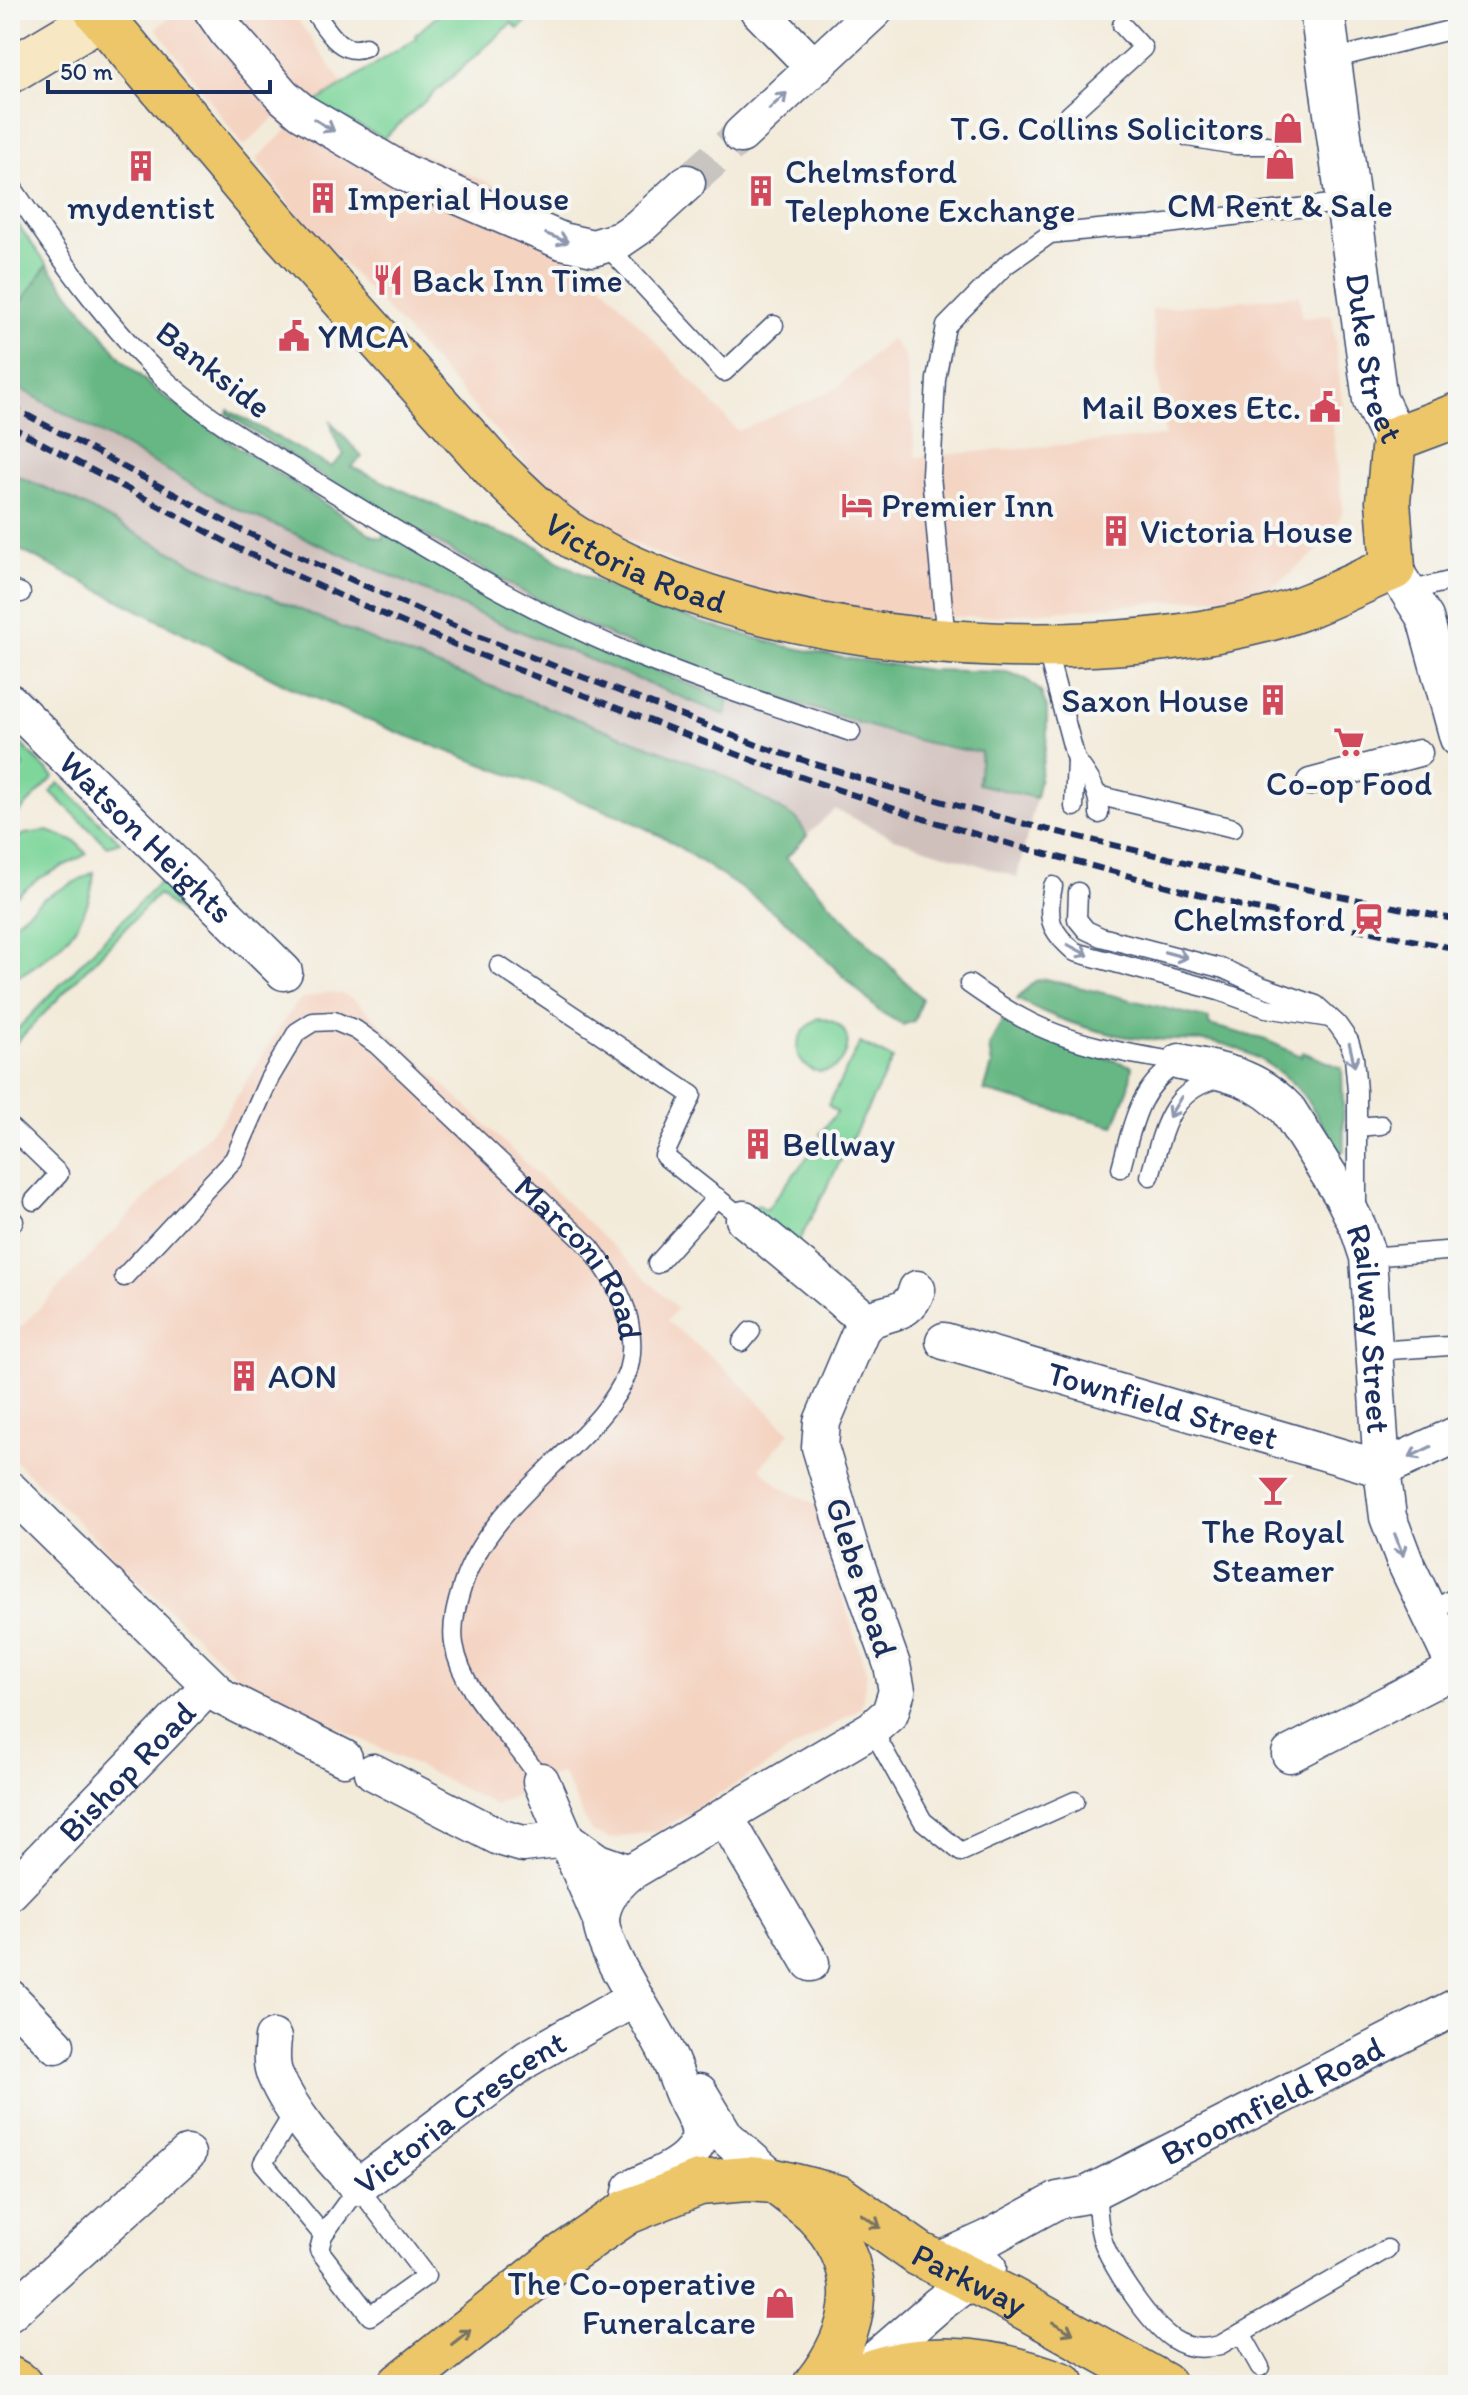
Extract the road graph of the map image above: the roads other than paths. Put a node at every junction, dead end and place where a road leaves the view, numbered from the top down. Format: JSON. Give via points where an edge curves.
{"nodes":[{"id":1,"x":212,"y":10,"type":"edge"},
{"id":2,"x":313,"y":10,"type":"edge"},
{"id":3,"x":758,"y":10,"type":"edge"},
{"id":4,"x":875,"y":10,"type":"edge"},
{"id":5,"x":1322,"y":10,"type":"edge"},
{"id":6,"x":104,"y":12,"type":"edge"},
{"id":7,"x":1122,"y":25,"type":"dead end"},
{"id":8,"x":1458,"y":28,"type":"edge"},
{"id":9,"x":365,"y":47,"type":"dead end"},
{"id":10,"x":1328,"y":60,"type":"junction"},
{"id":11,"x":814,"y":67,"type":"junction"},
{"id":12,"x":10,"y":71,"type":"edge"},
{"id":13,"x":1056,"y":127,"type":"dead end"},
{"id":14,"x":741,"y":135,"type":"tunnel mouth"},
{"id":15,"x":1188,"y":137,"type":"dead end"},
{"id":16,"x":1267,"y":145,"type":"dead end"},
{"id":17,"x":687,"y":183,"type":"tunnel mouth"},
{"id":18,"x":10,"y":184,"type":"edge"},
{"id":19,"x":1347,"y":202,"type":"junction"},
{"id":20,"x":606,"y":245,"type":"junction"},
{"id":21,"x":774,"y":325,"type":"dead end"},
{"id":22,"x":1458,"y":415,"type":"edge"},
{"id":23,"x":1394,"y":439,"type":"junction"},
{"id":24,"x":1400,"y":579,"type":"junction"},
{"id":25,"x":1458,"y":579,"type":"edge"},
{"id":26,"x":946,"y":641,"type":"junction"},
{"id":27,"x":1046,"y":648,"type":"junction"},
{"id":28,"x":10,"y":702,"type":"edge"},
{"id":29,"x":851,"y":732,"type":"dead end"},
{"id":30,"x":1458,"y":738,"type":"edge"},
{"id":31,"x":1419,"y":753,"type":"dead end"},
{"id":32,"x":1076,"y":760,"type":"junction"},
{"id":33,"x":1310,"y":782,"type":"dead end"},
{"id":34,"x":1074,"y":807,"type":"dead end"},
{"id":35,"x":1233,"y":828,"type":"dead end"},
{"id":36,"x":1053,"y":886,"type":"dead end"},
{"id":37,"x":1078,"y":892,"type":"dead end"},
{"id":38,"x":499,"y":966,"type":"dead end"},
{"id":39,"x":284,"y":972,"type":"dead end"},
{"id":40,"x":976,"y":988,"type":"dead end"},
{"id":41,"x":1330,"y":1018,"type":"junction"},
{"id":42,"x":1180,"y":1062,"type":"junction"},
{"id":43,"x":1237,"y":1075,"type":"junction"},
{"id":44,"x":1381,"y":1125,"type":"dead end"},
{"id":45,"x":10,"y":1127,"type":"edge"},
{"id":46,"x":1357,"y":1127,"type":"junction"},
{"id":47,"x":1121,"y":1168,"type":"dead end"},
{"id":48,"x":1150,"y":1176,"type":"dead end"},
{"id":49,"x":34,"y":1201,"type":"dead end"},
{"id":50,"x":730,"y":1208,"type":"junction"},
{"id":51,"x":1363,"y":1242,"type":"junction"},
{"id":52,"x":1458,"y":1250,"type":"edge"},
{"id":53,"x":657,"y":1264,"type":"dead end"},
{"id":54,"x":124,"y":1277,"type":"dead end"},
{"id":55,"x":917,"y":1289,"type":"dead end"},
{"id":56,"x":867,"y":1321,"type":"junction"},
{"id":57,"x":944,"y":1341,"type":"dead end"},
{"id":58,"x":1449,"y":1346,"type":"dead end"},
{"id":59,"x":1375,"y":1351,"type":"junction"},
{"id":60,"x":1458,"y":1434,"type":"edge"},
{"id":61,"x":1382,"y":1469,"type":"junction"},
{"id":62,"x":10,"y":1490,"type":"edge"},
{"id":63,"x":1457,"y":1671,"type":"edge"},
{"id":64,"x":209,"y":1686,"type":"junction"},
{"id":65,"x":872,"y":1729,"type":"junction"},
{"id":66,"x":1290,"y":1754,"type":"dead end"},
{"id":67,"x":541,"y":1781,"type":"joint"},
{"id":68,"x":1075,"y":1801,"type":"dead end"},
{"id":69,"x":725,"y":1817,"type":"junction"},
{"id":70,"x":566,"y":1839,"type":"junction"},
{"id":71,"x":629,"y":1873,"type":"junction"},
{"id":72,"x":10,"y":1892,"type":"edge"},
{"id":73,"x":601,"y":1920,"type":"junction"},
{"id":74,"x":811,"y":1963,"type":"dead end"},
{"id":75,"x":10,"y":1998,"type":"edge"},
{"id":76,"x":635,"y":1998,"type":"junction"},
{"id":77,"x":1458,"y":2006,"type":"edge"},
{"id":78,"x":273,"y":2038,"type":"dead end"},
{"id":79,"x":56,"y":2045,"type":"dead end"},
{"id":80,"x":669,"y":2057,"type":"junction"},
{"id":81,"x":296,"y":2109,"type":"junction"},
{"id":82,"x":187,"y":2154,"type":"dead end"},
{"id":83,"x":775,"y":2181,"type":"junction"},
{"id":84,"x":358,"y":2187,"type":"junction"},
{"id":85,"x":1091,"y":2192,"type":"junction"},
{"id":86,"x":627,"y":2212,"type":"junction"},
{"id":87,"x":323,"y":2235,"type":"junction"},
{"id":88,"x":1387,"y":2249,"type":"dead end"},
{"id":89,"x":953,"y":2270,"type":"junction"},
{"id":90,"x":10,"y":2313,"type":"edge"},
{"id":91,"x":1241,"y":2333,"type":"junction"},
{"id":92,"x":1260,"y":2367,"type":"dead end"},
{"id":93,"x":10,"y":2379,"type":"edge"},
{"id":94,"x":836,"y":2383,"type":"edge"},
{"id":95,"x":20,"y":2385,"type":"edge"},
{"id":96,"x":400,"y":2385,"type":"edge"},
{"id":97,"x":1063,"y":2385,"type":"edge"},
{"id":98,"x":1164,"y":2385,"type":"edge"}],
"edges":[{"from":1,"to":20,"type":"street","one_way":true,"via":[[302,112],[405,173],[562,241],[593,248]]},
{"from":2,"to":9,"type":"lane","via":[[336,41],[355,51]]},
{"from":3,"to":11,"type":"street"},
{"from":4,"to":11,"type":"street"},
{"from":5,"to":10,"type":"street","name":"Duke Street"},
{"from":6,"to":12,"type":"main road"},
{"from":6,"to":26,"type":"main road","name":"Victoria Road","via":[[269,215],[455,426],[531,504],[572,536],[655,577],[754,610]]},
{"from":7,"to":13,"type":"lane","via":[[1143,48]]},
{"from":8,"to":10,"type":"lane"},
{"from":10,"to":19,"type":"street","name":"Duke Street","via":[[1328,137]]},
{"from":14,"to":11,"type":"street","one_way":true},
{"from":15,"to":16,"type":"lane"},
{"from":17,"to":20,"type":"street","via":[[639,227]]},
{"from":18,"to":29,"type":"lane","name":"Bankside","via":[[135,351],[210,415],[387,525],[622,649]]},
{"from":19,"to":23,"type":"street","name":"Duke Street","via":[[1375,400]]},
{"from":19,"to":26,"type":"lane","via":[[1050,234],[1006,265],[946,326],[936,379],[931,475]]},
{"from":20,"to":21,"type":"lane","via":[[724,372]]},
{"from":22,"to":23,"type":"main road"},
{"from":23,"to":24,"type":"main road","name":"Duke Street","via":[[1388,501]]},
{"from":24,"to":25,"type":"lane"},
{"from":24,"to":27,"type":"main road","name":"Victoria Road","via":[[1255,623],[1180,636]]},
{"from":24,"to":30,"type":"street","name":"Duke Street","via":[[1425,618]]},
{"from":26,"to":27,"type":"main road","name":"Victoria Road"},
{"from":27,"to":32,"type":"lane"},
{"from":28,"to":39,"type":"street","name":"Watson Heights"},
{"from":31,"to":33,"type":"street"},
{"from":32,"to":34,"type":"lane"},
{"from":32,"to":35,"type":"lane","via":[[1098,804]]},
{"from":36,"to":41,"type":"lane","one_way":true,"via":[[1050,922],[1075,952],[1266,1008]]},
{"from":37,"to":41,"type":"lane","one_way":true,"via":[[1077,919],[1086,930],[1224,969],[1316,1005]]},
{"from":38,"to":50,"type":"lane","via":[[692,1095],[664,1156]]},
{"from":40,"to":42,"type":"lane","via":[[1038,1025],[1130,1054]]},
{"from":41,"to":46,"type":"lane","one_way":true,"via":[[1349,1041],[1354,1057]]},
{"from":42,"to":43,"type":"street","name":"Railway Street"},
{"from":42,"to":47,"type":"lane","via":[[1148,1089]]},
{"from":43,"to":48,"type":"lane","one_way":true,"via":[[1185,1092],[1162,1135]]},
{"from":43,"to":51,"type":"street","name":"Railway Street","via":[[1257,1083],[1288,1110]]},
{"from":44,"to":46,"type":"lane"},
{"from":45,"to":49,"type":"lane","via":[[59,1174]]},
{"from":46,"to":51,"type":"lane"},
{"from":50,"to":53,"type":"lane"},
{"from":50,"to":56,"type":"street","via":[[795,1277]]},
{"from":51,"to":52,"type":"lane"},
{"from":51,"to":59,"type":"street","name":"Railway Street"},
{"from":54,"to":67,"type":"lane","name":"Marconi Road","via":[[234,1159],[285,1048],[313,1022],[334,1021],[377,1045],[590,1247],[625,1309],[631,1353],[627,1374],[589,1429],[480,1546],[457,1602],[454,1626],[454,1643],[468,1682]]},
{"from":55,"to":56,"type":"street","via":[[909,1306]]},
{"from":56,"to":65,"type":"street","name":"Glebe Road","via":[[822,1422],[820,1447],[897,1691],[890,1713]]},
{"from":57,"to":61,"type":"street","name":"Townfield Street"},
{"from":58,"to":59,"type":"lane"},
{"from":59,"to":61,"type":"street","name":"Railway Street"},
{"from":60,"to":61,"type":"street","one_way":true},
{"from":61,"to":63,"type":"street","name":"Railway Street","one_way":true,"via":[[1388,1517],[1440,1606]]},
{"from":62,"to":64,"type":"street"},
{"from":63,"to":66,"type":"street"},
{"from":64,"to":70,"type":"street","via":[[238,1707],[499,1837],[523,1844]]},
{"from":64,"to":72,"type":"street","name":"Bishop Road"},
{"from":65,"to":68,"type":"lane","via":[[923,1821],[961,1852]]},
{"from":65,"to":69,"type":"street","name":"Glebe Road"},
{"from":67,"to":70,"type":"street","name":"Marconi Road"},
{"from":69,"to":71,"type":"street","name":"Glebe Road"},
{"from":69,"to":74,"type":"street"},
{"from":70,"to":71,"type":"street","via":[[598,1862]]},
{"from":70,"to":73,"type":"street","name":"Marconi Road"},
{"from":71,"to":73,"type":"street","name":"Glebe Road","via":[[614,1885]]},
{"from":73,"to":76,"type":"street"},
{"from":75,"to":79,"type":"street"},
{"from":76,"to":80,"type":"street"},
{"from":76,"to":84,"type":"street","name":"Victoria Crescent","via":[[527,2059]]},
{"from":77,"to":85,"type":"street","name":"Broomfield Road"},
{"from":78,"to":81,"type":"street","name":"Victoria Crescent","via":[[274,2074]]},
{"from":80,"to":83,"type":"street","via":[[726,2137]]},
{"from":80,"to":86,"type":"street","via":[[695,2115],[699,2141],[685,2161],[632,2188]]},
{"from":81,"to":84,"type":"street","name":"Victoria Crescent"},
{"from":81,"to":87,"type":"lane","via":[[263,2163]]},
{"from":82,"to":90,"type":"street"},
{"from":83,"to":86,"type":"main road","name":"Parkway","via":[[699,2183]]},
{"from":83,"to":89,"type":"main road","name":"Parkway","one_way":true,"via":[[838,2197],[902,2243]]},
{"from":83,"to":94,"type":"main road","via":[[814,2213],[831,2235],[852,2282],[847,2331],[831,2364]]},
{"from":84,"to":87,"type":"lane"},
{"from":84,"to":87,"type":"lane","via":[[426,2276],[370,2316],[319,2250]]},
{"from":85,"to":89,"type":"street","name":"Broomfield Road","via":[[1058,2200],[987,2239]]},
{"from":85,"to":91,"type":"lane","via":[[1102,2241],[1118,2272],[1172,2339],[1204,2349]]},
{"from":96,"to":86,"type":"main road","name":"Parkway","one_way":true,"via":[[561,2257]]},
{"from":88,"to":91,"type":"lane"},
{"from":89,"to":94,"type":"street","name":"Broomfield Road"},
{"from":89,"to":98,"type":"main road","name":"Parkway","one_way":true},
{"from":91,"to":92,"type":"lane"},
{"from":93,"to":95,"type":"main road"},
{"from":94,"to":97,"type":"main road","name":"Parkway","via":[[911,2361],[980,2361]]}]}
